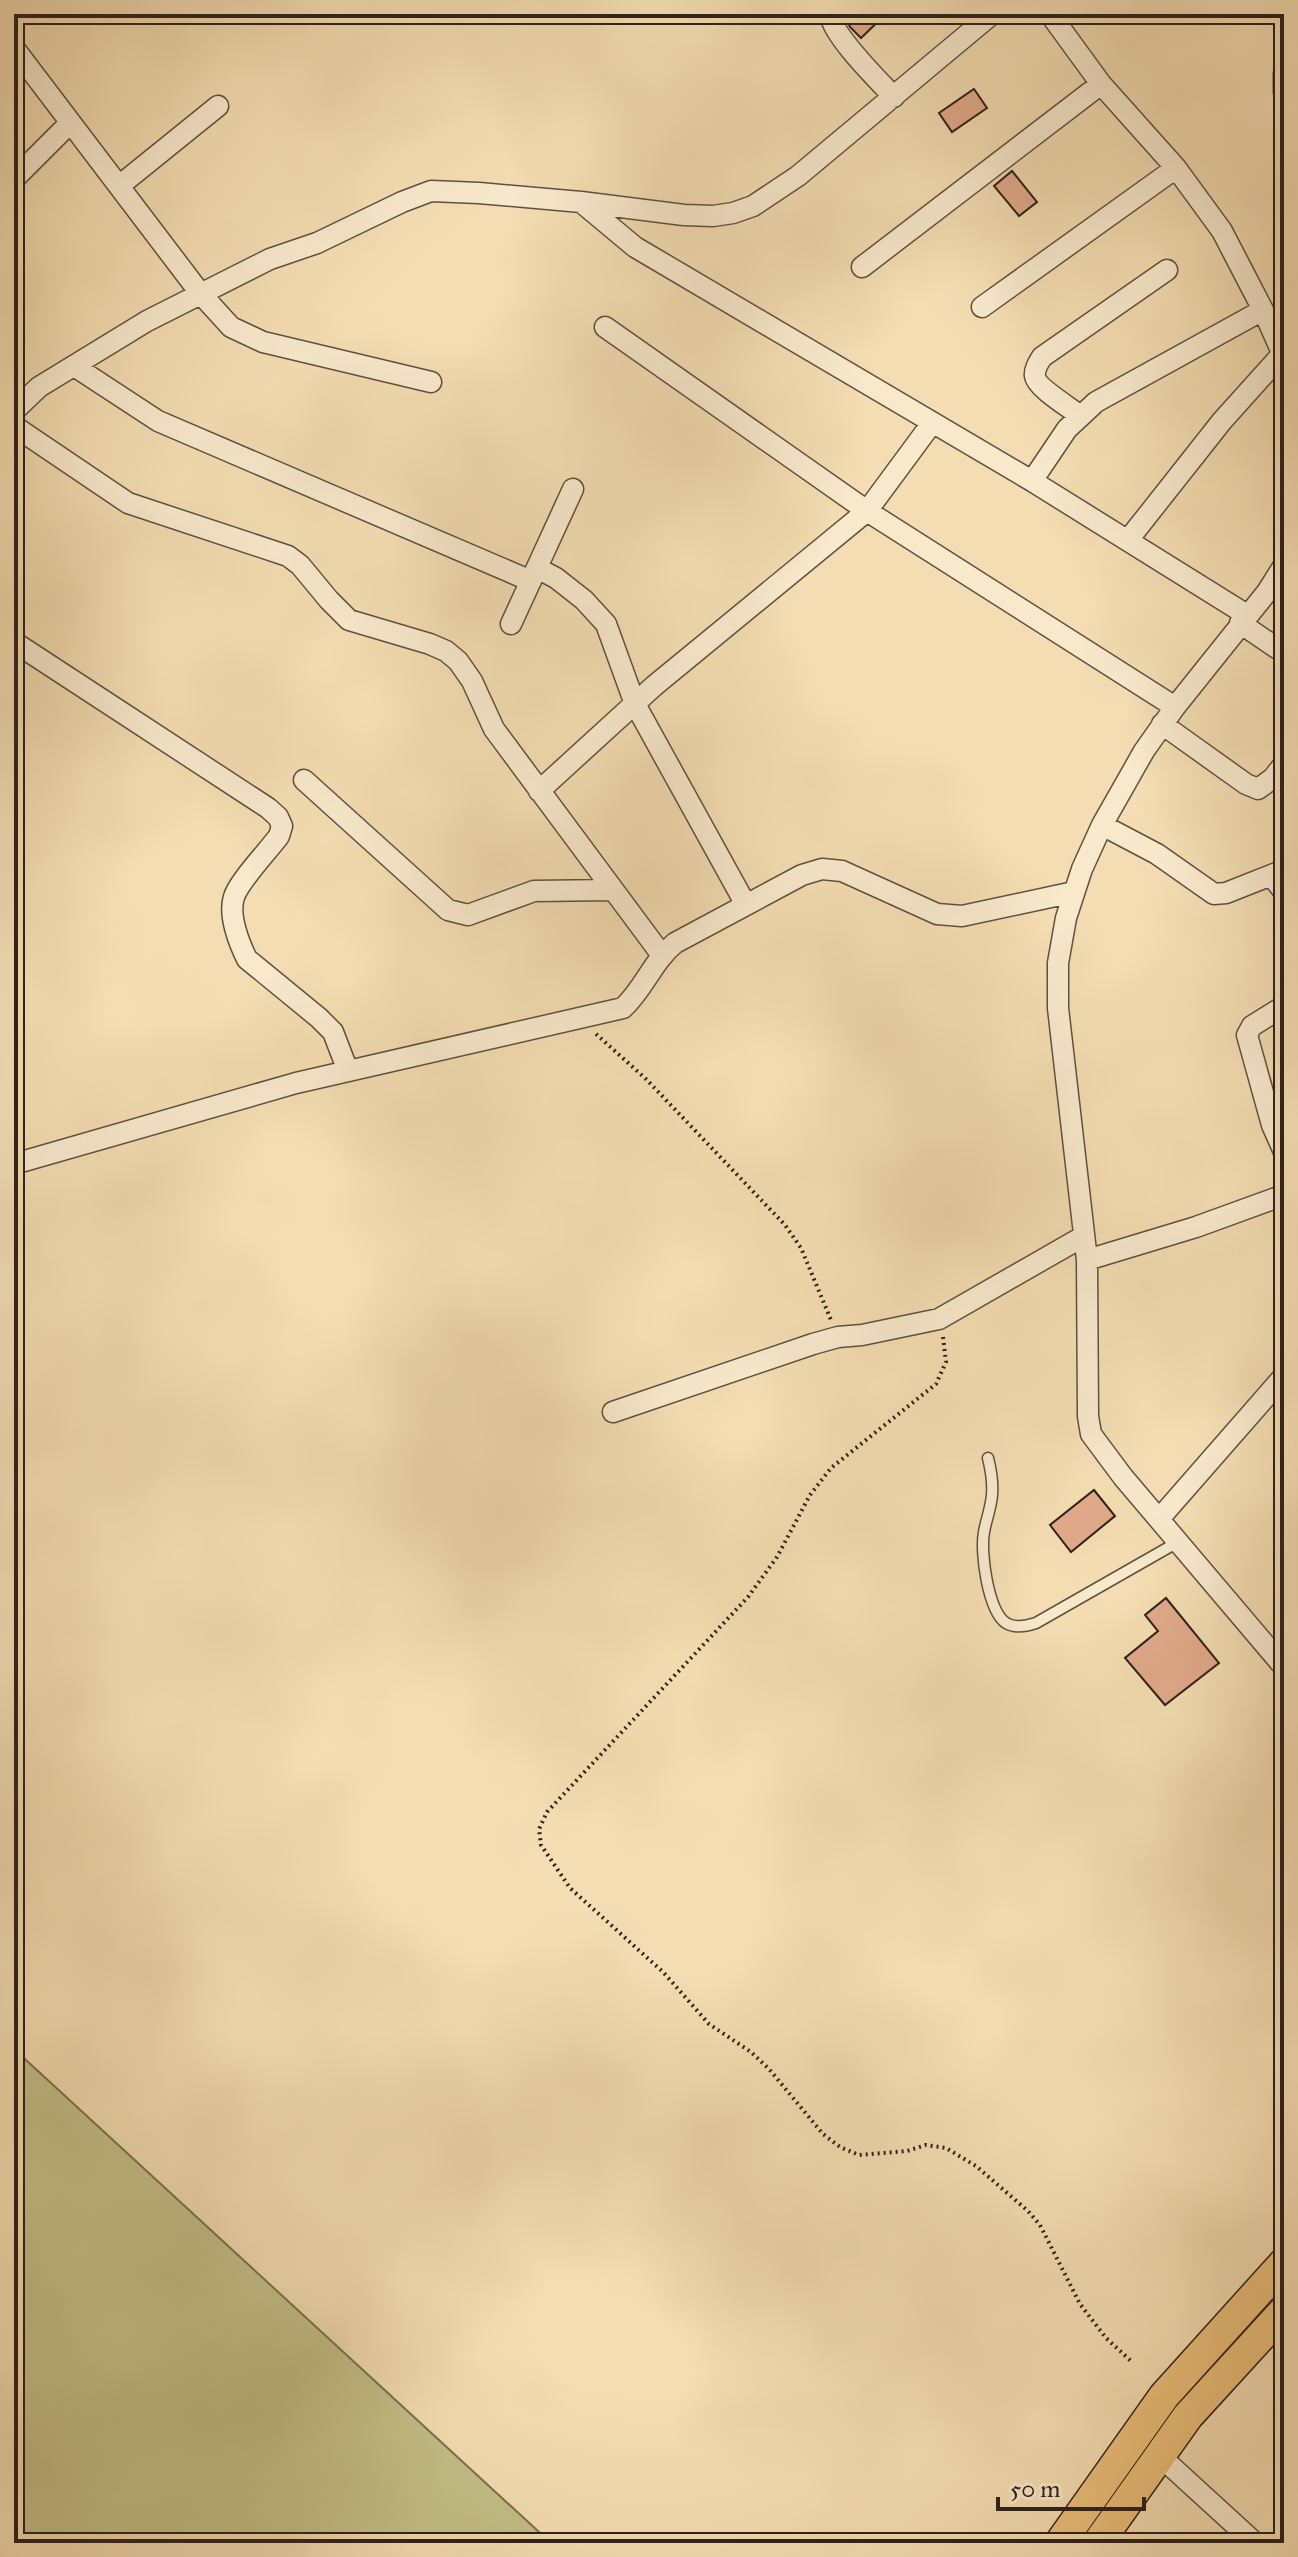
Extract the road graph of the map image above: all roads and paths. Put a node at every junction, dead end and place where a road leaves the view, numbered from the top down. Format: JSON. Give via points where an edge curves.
{"nodes":[{"id":1,"x":830,"y":14,"type":"edge"},
{"id":2,"x":992,"y":14,"type":"edge"},
{"id":3,"x":1050,"y":14,"type":"edge"},
{"id":4,"x":18,"y":61,"type":"edge"},
{"id":5,"x":1284,"y":74,"type":"edge"},
{"id":6,"x":1101,"y":84,"type":"junction"},
{"id":7,"x":1284,"y":92,"type":"edge"},
{"id":8,"x":894,"y":97,"type":"junction"},
{"id":9,"x":218,"y":106,"type":"dead end"},
{"id":10,"x":70,"y":123,"type":"junction"},
{"id":11,"x":1176,"y":168,"type":"junction"},
{"id":12,"x":14,"y":179,"type":"edge"},
{"id":13,"x":119,"y":186,"type":"junction"},
{"id":14,"x":581,"y":202,"type":"junction"},
{"id":15,"x":862,"y":267,"type":"dead end"},
{"id":16,"x":1167,"y":270,"type":"dead end"},
{"id":17,"x":200,"y":293,"type":"junction"},
{"id":18,"x":982,"y":307,"type":"dead end"},
{"id":19,"x":1263,"y":310,"type":"junction"},
{"id":20,"x":605,"y":327,"type":"dead end"},
{"id":21,"x":1283,"y":354,"type":"edge"},
{"id":22,"x":74,"y":366,"type":"junction"},
{"id":23,"x":431,"y":382,"type":"dead end"},
{"id":24,"x":14,"y":411,"type":"edge"},
{"id":25,"x":1079,"y":415,"type":"junction"},
{"id":26,"x":932,"y":423,"type":"junction"},
{"id":27,"x":14,"y":426,"type":"edge"},
{"id":28,"x":1032,"y":481,"type":"junction"},
{"id":29,"x":573,"y":489,"type":"dead end"},
{"id":30,"x":867,"y":511,"type":"junction"},
{"id":31,"x":1128,"y":540,"type":"junction"},
{"id":32,"x":1284,"y":565,"type":"edge"},
{"id":33,"x":534,"y":574,"type":"junction"},
{"id":34,"x":1244,"y":619,"type":"junction"},
{"id":35,"x":511,"y":624,"type":"dead end"},
{"id":36,"x":14,"y":642,"type":"edge"},
{"id":37,"x":1284,"y":653,"type":"edge"},
{"id":38,"x":635,"y":704,"type":"junction"},
{"id":39,"x":1175,"y":707,"type":"junction"},
{"id":40,"x":1162,"y":724,"type":"junction"},
{"id":41,"x":1284,"y":764,"type":"edge"},
{"id":42,"x":304,"y":780,"type":"dead end"},
{"id":43,"x":539,"y":791,"type":"junction"},
{"id":44,"x":1102,"y":825,"type":"junction"},
{"id":45,"x":1280,"y":879,"type":"edge"},
{"id":46,"x":613,"y":890,"type":"junction"},
{"id":47,"x":1074,"y":892,"type":"junction"},
{"id":48,"x":746,"y":905,"type":"junction"},
{"id":49,"x":661,"y":954,"type":"junction"},
{"id":50,"x":1284,"y":1006,"type":"edge"},
{"id":51,"x":579,"y":1018,"type":"junction"},
{"id":52,"x":348,"y":1071,"type":"junction"},
{"id":53,"x":1284,"y":1152,"type":"edge"},
{"id":54,"x":14,"y":1164,"type":"edge"},
{"id":55,"x":1284,"y":1195,"type":"edge"},
{"id":56,"x":1084,"y":1236,"type":"junction"},
{"id":57,"x":1087,"y":1260,"type":"junction"},
{"id":58,"x":939,"y":1319,"type":"junction"},
{"id":59,"x":838,"y":1337,"type":"junction"},
{"id":60,"x":1284,"y":1376,"type":"edge"},
{"id":61,"x":613,"y":1412,"type":"dead end"},
{"id":62,"x":988,"y":1458,"type":"dead end"},
{"id":63,"x":1159,"y":1519,"type":"junction"},
{"id":64,"x":1178,"y":1542,"type":"junction"},
{"id":65,"x":1284,"y":1667,"type":"edge"},
{"id":66,"x":1284,"y":2263,"type":"edge"},
{"id":67,"x":1284,"y":2311,"type":"edge"},
{"id":68,"x":1131,"y":2361,"type":"dead end"},
{"id":69,"x":1161,"y":2457,"type":"junction"},
{"id":70,"x":1060,"y":2543,"type":"edge"},
{"id":71,"x":1098,"y":2543,"type":"edge"},
{"id":72,"x":1255,"y":2543,"type":"edge"}],
"edges":[{"from":1,"to":8,"type":"street","via":[[839,35]]},
{"from":2,"to":8,"type":"street"},
{"from":3,"to":6,"type":"street"},
{"from":4,"to":10,"type":"street"},
{"from":5,"to":7,"type":"street"},
{"from":6,"to":11,"type":"street"},
{"from":6,"to":15,"type":"street"},
{"from":8,"to":14,"type":"street","via":[[786,185],[733,213],[684,215]]},
{"from":9,"to":13,"type":"street"},
{"from":10,"to":12,"type":"street"},
{"from":10,"to":13,"type":"street"},
{"from":11,"to":18,"type":"street"},
{"from":11,"to":19,"type":"street","via":[[1222,231]]},
{"from":13,"to":17,"type":"street"},
{"from":14,"to":17,"type":"street","via":[[431,191]]},
{"from":14,"to":26,"type":"street","via":[[635,247]]},
{"from":16,"to":25,"type":"street","via":[[1042,357],[1035,376],[1039,384]]},
{"from":17,"to":22,"type":"street"},
{"from":17,"to":23,"type":"street","via":[[244,335]]},
{"from":19,"to":21,"type":"street"},
{"from":19,"to":25,"type":"street"},
{"from":20,"to":30,"type":"street"},
{"from":21,"to":31,"type":"street"},
{"from":22,"to":24,"type":"street","via":[[39,387]]},
{"from":22,"to":33,"type":"street","via":[[158,421]]},
{"from":25,"to":28,"type":"street"},
{"from":26,"to":28,"type":"street"},
{"from":26,"to":30,"type":"street"},
{"from":27,"to":43,"type":"street","via":[[128,503],[288,556],[349,620],[446,651],[466,670],[494,729]]},
{"from":28,"to":31,"type":"street"},
{"from":29,"to":33,"type":"street"},
{"from":30,"to":38,"type":"street"},
{"from":30,"to":39,"type":"street"},
{"from":31,"to":34,"type":"street"},
{"from":32,"to":34,"type":"street"},
{"from":33,"to":35,"type":"street"},
{"from":33,"to":38,"type":"street","via":[[556,578],[606,624]]},
{"from":34,"to":37,"type":"street"},
{"from":34,"to":39,"type":"street"},
{"from":36,"to":52,"type":"street","via":[[278,817],[279,836],[233,899],[241,946],[247,959],[333,1032]]},
{"from":38,"to":43,"type":"street"},
{"from":38,"to":48,"type":"street"},
{"from":39,"to":40,"type":"street"},
{"from":40,"to":41,"type":"street","via":[[1258,789]]},
{"from":40,"to":44,"type":"street"},
{"from":42,"to":46,"type":"street","via":[[448,910],[468,915],[534,891]]},
{"from":43,"to":46,"type":"street"},
{"from":44,"to":45,"type":"street","via":[[1157,854],[1214,894]]},
{"from":44,"to":47,"type":"street"},
{"from":46,"to":49,"type":"street"},
{"from":47,"to":48,"type":"street","via":[[962,916],[937,914],[842,871],[822,869]]},
{"from":47,"to":56,"type":"street","via":[[1058,963],[1058,1008]]},
{"from":48,"to":49,"type":"street"},
{"from":49,"to":51,"type":"street","via":[[623,1008]]},
{"from":50,"to":53,"type":"street","via":[[1247,1035]]},
{"from":51,"to":52,"type":"street"},
{"from":51,"to":59,"type":"path","via":[[646,1079],[785,1225],[801,1248]]},
{"from":52,"to":54,"type":"street"},
{"from":55,"to":57,"type":"street"},
{"from":56,"to":57,"type":"street"},
{"from":56,"to":58,"type":"street"},
{"from":57,"to":63,"type":"street","via":[[1091,1434]]},
{"from":58,"to":59,"type":"street"},
{"from":58,"to":68,"type":"path","via":[[946,1362],[936,1384],[820,1480],[748,1597],[547,1812],[539,1829],[541,1845],[570,1888],[663,1972],[709,2024],[760,2060],[840,2147],[859,2155],[926,2145],[946,2148],[1013,2197],[1040,2225],[1080,2304]]},
{"from":59,"to":61,"type":"street"},
{"from":60,"to":63,"type":"street"},
{"from":62,"to":64,"type":"lane","via":[[992,1500],[983,1561],[992,1601],[1006,1623],[1036,1623]]},
{"from":63,"to":64,"type":"street"},
{"from":64,"to":65,"type":"street"},
{"from":66,"to":70,"type":"main road","via":[[1164,2396]]},
{"from":67,"to":69,"type":"main road","via":[[1188,2416]]},
{"from":69,"to":71,"type":"main road"},
{"from":69,"to":72,"type":"street"}]}
